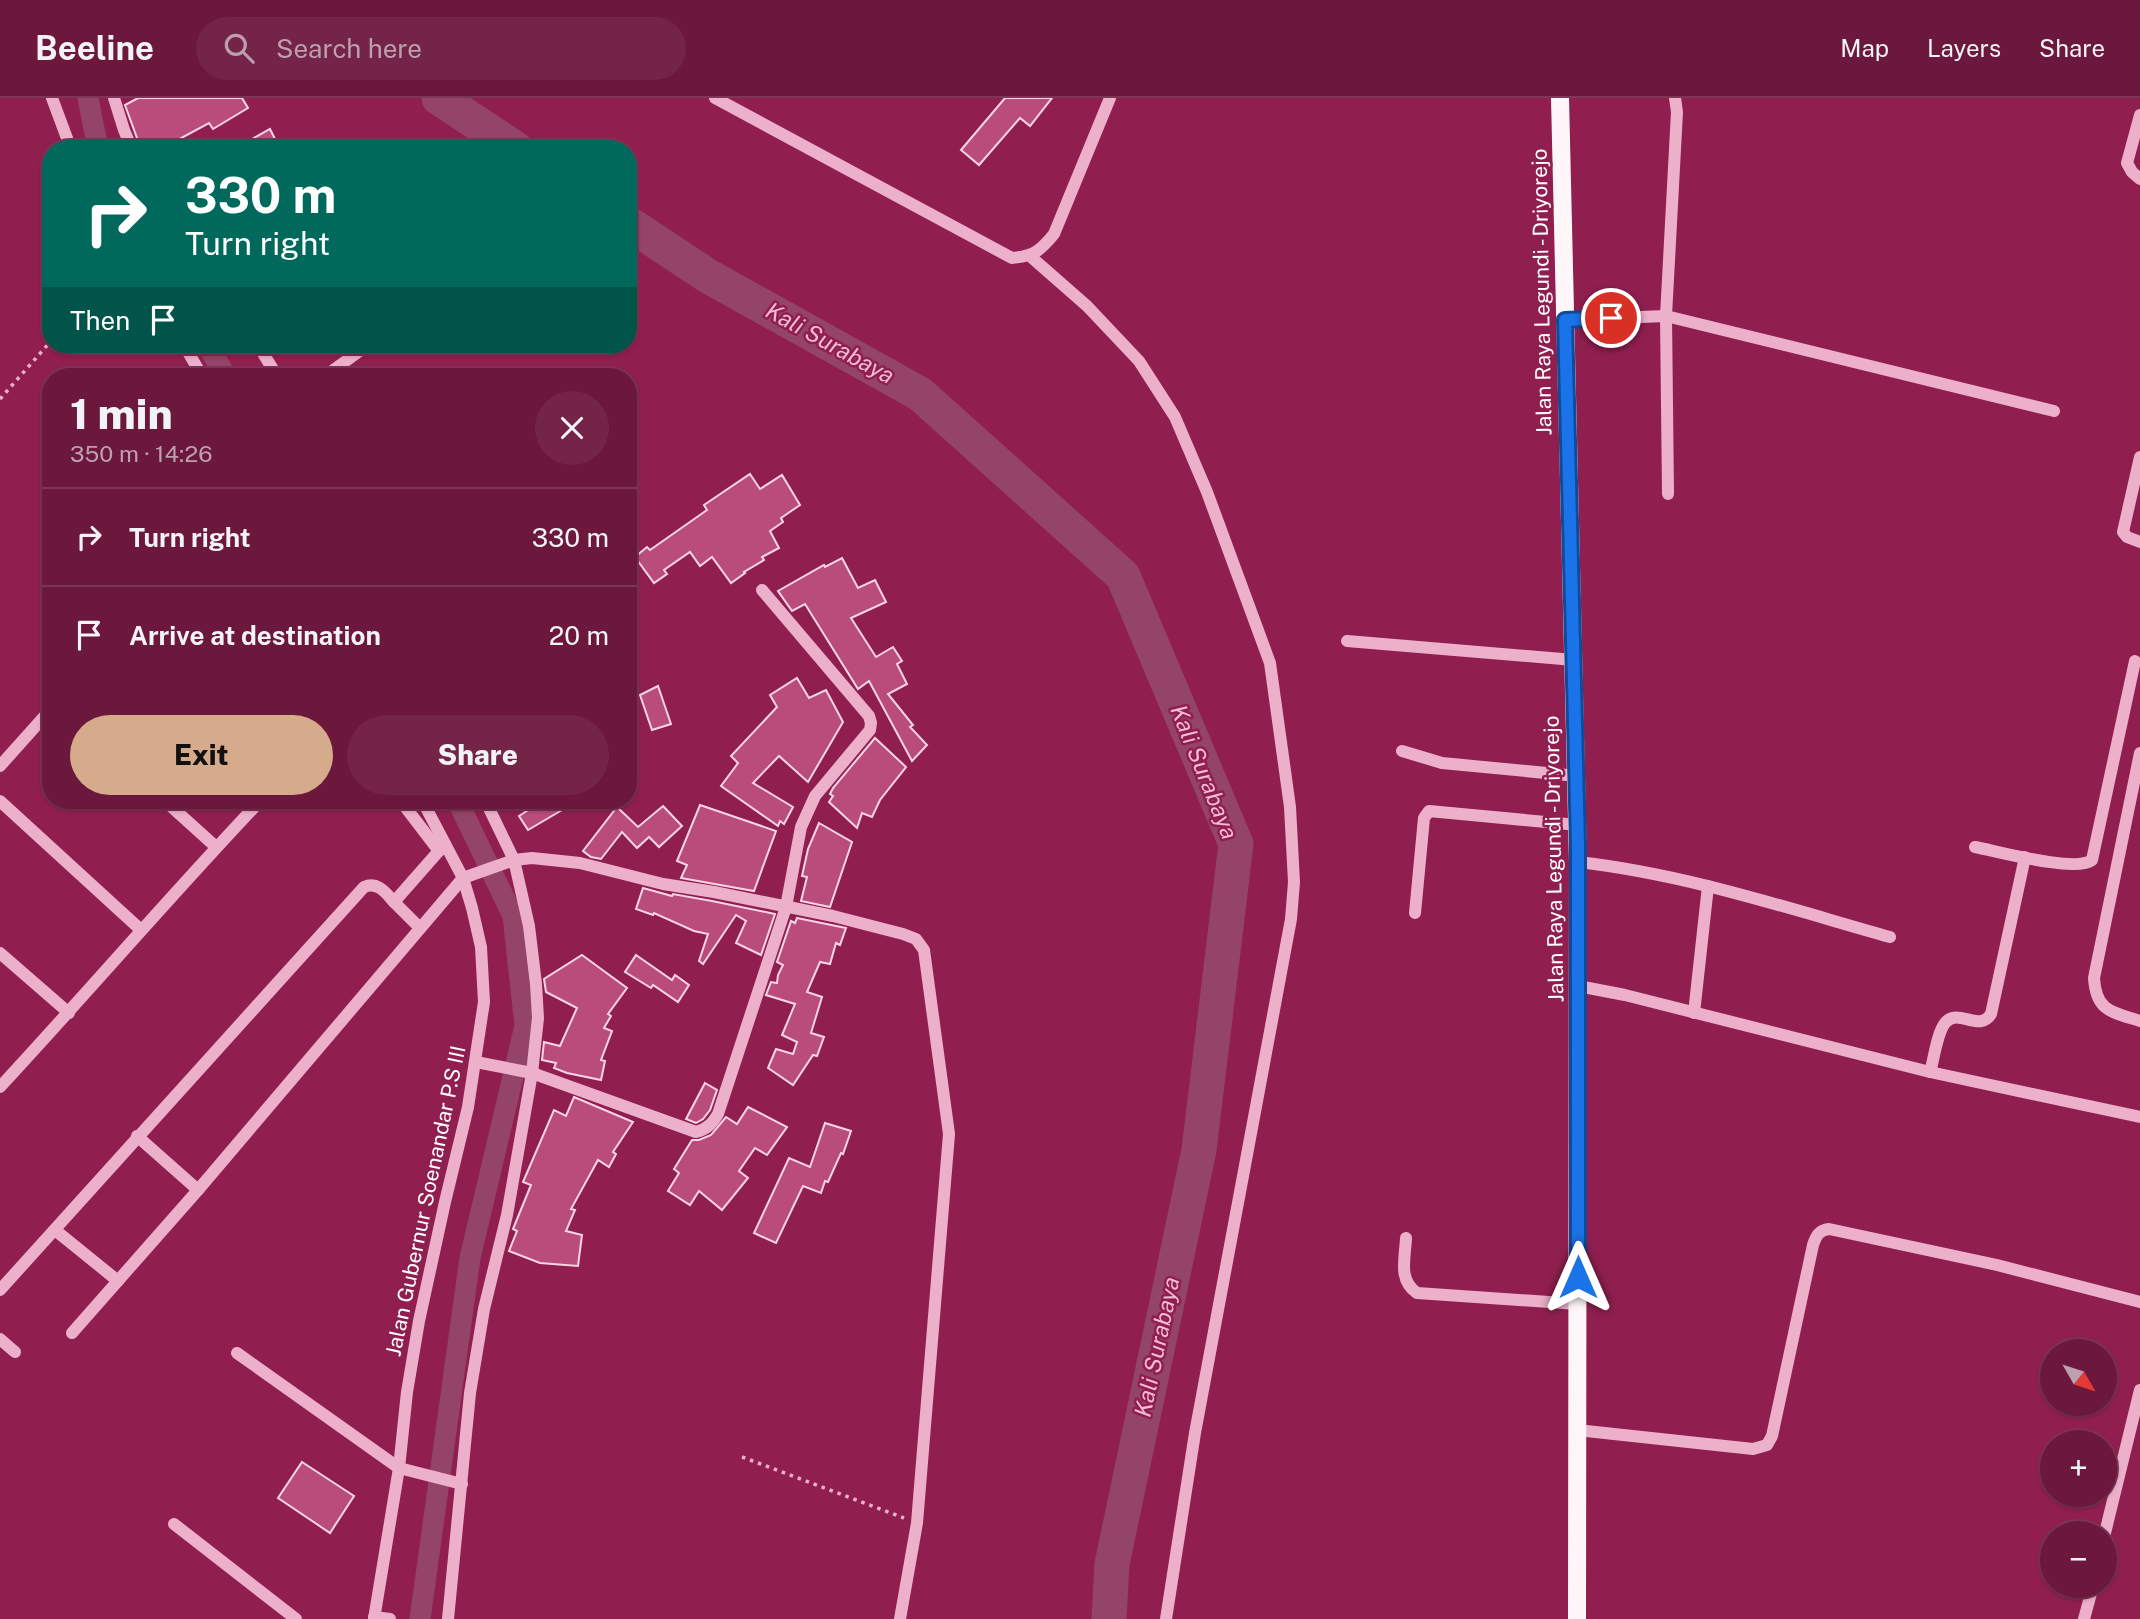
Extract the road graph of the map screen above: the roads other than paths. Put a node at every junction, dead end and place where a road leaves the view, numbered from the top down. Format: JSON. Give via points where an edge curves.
{"nodes":[{"id":1,"x":52,"y":98,"type":"edge"},
{"id":2,"x":114,"y":98,"type":"edge"},
{"id":3,"x":715,"y":98,"type":"edge"},
{"id":4,"x":1111,"y":98,"type":"edge"},
{"id":5,"x":1560,"y":98,"type":"edge"},
{"id":6,"x":1675,"y":98,"type":"edge"},
{"id":7,"x":2140,"y":115,"type":"edge"},
{"id":8,"x":68,"y":140,"type":"edge"},
{"id":9,"x":128,"y":140,"type":"edge"},
{"id":10,"x":2140,"y":179,"type":"edge"},
{"id":11,"x":1030,"y":256,"type":"junction"},
{"id":12,"x":1666,"y":316,"type":"junction"},
{"id":13,"x":1565,"y":320,"type":"junction"},
{"id":14,"x":356,"y":354,"type":"edge"},
{"id":15,"x":336,"y":368,"type":"edge"},
{"id":16,"x":2054,"y":411,"type":"dead end"},
{"id":17,"x":2140,"y":457,"type":"edge"},
{"id":18,"x":1668,"y":495,"type":"dead end"},
{"id":19,"x":2140,"y":542,"type":"edge"},
{"id":20,"x":762,"y":590,"type":"dead end"},
{"id":21,"x":1347,"y":640,"type":"dead end"},
{"id":22,"x":1574,"y":660,"type":"junction"},
{"id":23,"x":2135,"y":661,"type":"dead end"},
{"id":24,"x":42,"y":719,"type":"edge"},
{"id":25,"x":1402,"y":751,"type":"dead end"},
{"id":26,"x":2140,"y":753,"type":"edge"},
{"id":27,"x":0,"y":766,"type":"edge"},
{"id":28,"x":1577,"y":776,"type":"junction"},
{"id":29,"x":0,"y":801,"type":"edge"},
{"id":30,"x":174,"y":809,"type":"edge"},
{"id":31,"x":252,"y":809,"type":"edge"},
{"id":32,"x":408,"y":809,"type":"edge"},
{"id":33,"x":426,"y":809,"type":"edge"},
{"id":34,"x":489,"y":809,"type":"edge"},
{"id":35,"x":1578,"y":825,"type":"junction"},
{"id":36,"x":216,"y":847,"type":"junction"},
{"id":37,"x":442,"y":847,"type":"junction"},
{"id":38,"x":1975,"y":847,"type":"dead end"},
{"id":39,"x":2025,"y":857,"type":"junction"},
{"id":40,"x":510,"y":861,"type":"junction"},
{"id":41,"x":1578,"y":862,"type":"junction"},
{"id":42,"x":468,"y":876,"type":"junction"},
{"id":43,"x":1708,"y":886,"type":"junction"},
{"id":44,"x":394,"y":902,"type":"junction"},
{"id":45,"x":786,"y":907,"type":"junction"},
{"id":46,"x":1415,"y":914,"type":"dead end"},
{"id":47,"x":420,"y":928,"type":"junction"},
{"id":48,"x":141,"y":930,"type":"junction"},
{"id":49,"x":1890,"y":937,"type":"dead end"},
{"id":50,"x":0,"y":953,"type":"edge"},
{"id":51,"x":1578,"y":986,"type":"junction"},
{"id":52,"x":69,"y":1013,"type":"junction"},
{"id":53,"x":1694,"y":1013,"type":"junction"},
{"id":54,"x":2140,"y":1021,"type":"edge"},
{"id":55,"x":483,"y":1063,"type":"junction"},
{"id":56,"x":526,"y":1072,"type":"junction"},
{"id":57,"x":1930,"y":1072,"type":"junction"},
{"id":58,"x":0,"y":1087,"type":"edge"},
{"id":59,"x":2140,"y":1117,"type":"edge"},
{"id":60,"x":137,"y":1136,"type":"junction"},
{"id":61,"x":198,"y":1190,"type":"junction"},
{"id":62,"x":55,"y":1230,"type":"junction"},
{"id":63,"x":1406,"y":1238,"type":"dead end"},
{"id":64,"x":118,"y":1281,"type":"junction"},
{"id":65,"x":0,"y":1290,"type":"edge"},
{"id":66,"x":2140,"y":1302,"type":"edge"},
{"id":67,"x":1578,"y":1304,"type":"junction"},
{"id":68,"x":72,"y":1332,"type":"dead end"},
{"id":69,"x":0,"y":1339,"type":"edge"},
{"id":70,"x":15,"y":1352,"type":"dead end"},
{"id":71,"x":237,"y":1353,"type":"dead end"},
{"id":72,"x":2140,"y":1390,"type":"edge"},
{"id":73,"x":1577,"y":1430,"type":"junction"},
{"id":74,"x":405,"y":1470,"type":"junction"},
{"id":75,"x":457,"y":1483,"type":"junction"},
{"id":76,"x":2108,"y":1521,"type":"edge"},
{"id":77,"x":174,"y":1524,"type":"dead end"},
{"id":78,"x":2089,"y":1598,"type":"edge"},
{"id":79,"x":374,"y":1618,"type":"edge"},
{"id":80,"x":296,"y":1619,"type":"edge"},
{"id":81,"x":389,"y":1619,"type":"edge"},
{"id":82,"x":448,"y":1619,"type":"edge"},
{"id":83,"x":900,"y":1619,"type":"edge"},
{"id":84,"x":1166,"y":1619,"type":"edge"},
{"id":85,"x":1577,"y":1619,"type":"edge"},
{"id":86,"x":2084,"y":1619,"type":"edge"}],
"edges":[{"from":1,"to":8,"type":"street"},
{"from":2,"to":9,"type":"street"},
{"from":3,"to":11,"type":"street","via":[[1012,258]]},
{"from":4,"to":11,"type":"street","via":[[1054,234]]},
{"from":5,"to":13,"type":"main road","name":"Jalan Raya Legundi - Driyorejo"},
{"from":6,"to":12,"type":"street"},
{"from":7,"to":10,"type":"street","via":[[2127,163]]},
{"from":11,"to":84,"type":"street","via":[[1087,306],[1139,361],[1175,417],[1270,663],[1290,807],[1291,919],[1195,1433]]},
{"from":12,"to":13,"type":"street"},
{"from":12,"to":16,"type":"street"},
{"from":12,"to":18,"type":"street"},
{"from":13,"to":22,"type":"main road","name":"Jalan Raya Legundi - Driyorejo"},
{"from":14,"to":15,"type":"street"},
{"from":17,"to":19,"type":"street","via":[[2123,532]]},
{"from":20,"to":45,"type":"street","via":[[871,723],[867,737],[807,811]]},
{"from":21,"to":22,"type":"street"},
{"from":22,"to":28,"type":"main road","name":"Jalan Raya Legundi - Driyorejo"},
{"from":23,"to":39,"type":"street","via":[[2092,860],[2058,864]]},
{"from":24,"to":27,"type":"street"},
{"from":25,"to":28,"type":"street","via":[[1442,763]]},
{"from":26,"to":54,"type":"street","via":[[2094,978],[2100,1004]]},
{"from":28,"to":35,"type":"main road","name":"Jalan Raya Legundi - Driyorejo"},
{"from":29,"to":48,"type":"street"},
{"from":30,"to":36,"type":"street"},
{"from":31,"to":36,"type":"street"},
{"from":32,"to":37,"type":"street"},
{"from":33,"to":37,"type":"street","name":"Jalan Gubernur Soenandar P.S III"},
{"from":34,"to":40,"type":"street"},
{"from":35,"to":41,"type":"main road","name":"Jalan Raya Legundi - Driyorejo"},
{"from":35,"to":46,"type":"street","via":[[1429,811],[1424,818]]},
{"from":36,"to":48,"type":"street"},
{"from":37,"to":42,"type":"street","name":"Jalan Gubernur Soenandar P.S III"},
{"from":37,"to":44,"type":"street"},
{"from":38,"to":39,"type":"street"},
{"from":39,"to":57,"type":"street","via":[[1991,1014],[1979,1022],[1947,1020]]},
{"from":40,"to":42,"type":"street"},
{"from":40,"to":45,"type":"street","via":[[532,858],[580,863]]},
{"from":40,"to":56,"type":"street","via":[[529,926],[536,984],[538,1018]]},
{"from":41,"to":43,"type":"street"},
{"from":41,"to":51,"type":"main road","name":"Jalan Raya Legundi - Driyorejo"},
{"from":42,"to":47,"type":"street"},
{"from":42,"to":55,"type":"street","name":"Jalan Gubernur Soenandar P.S III","via":[[482,961]]},
{"from":43,"to":49,"type":"street"},
{"from":43,"to":53,"type":"street"},
{"from":44,"to":47,"type":"street"},
{"from":44,"to":60,"type":"street","via":[[375,885],[365,887]]},
{"from":45,"to":56,"type":"street","via":[[718,1114],[705,1129],[696,1132]]},
{"from":45,"to":83,"type":"street","via":[[903,934],[916,939],[924,950],[949,1134],[917,1523]]},
{"from":47,"to":61,"type":"street"},
{"from":48,"to":52,"type":"street"},
{"from":50,"to":52,"type":"street"},
{"from":51,"to":53,"type":"street"},
{"from":51,"to":67,"type":"main road","name":"Jalan Raya Legundi - Driyorejo"},
{"from":52,"to":58,"type":"street"},
{"from":53,"to":57,"type":"street"},
{"from":55,"to":56,"type":"street"},
{"from":55,"to":74,"type":"street","name":"Jalan Gubernur Soenandar P.S III","via":[[419,1321],[407,1392]]},
{"from":56,"to":75,"type":"street","via":[[507,1215],[484,1308]]},
{"from":57,"to":59,"type":"street"},
{"from":60,"to":61,"type":"street"},
{"from":60,"to":62,"type":"street"},
{"from":61,"to":64,"type":"street"},
{"from":62,"to":64,"type":"street"},
{"from":62,"to":65,"type":"street"},
{"from":63,"to":67,"type":"street","via":[[1406,1284],[1417,1293]]},
{"from":64,"to":68,"type":"street"},
{"from":66,"to":73,"type":"street","via":[[1997,1265],[1824,1229],[1813,1245],[1770,1442],[1753,1449]]},
{"from":67,"to":73,"type":"main road","name":"Jalan Raya Legundi - Driyorejo"},
{"from":69,"to":70,"type":"street"},
{"from":71,"to":74,"type":"street"},
{"from":72,"to":76,"type":"street"},
{"from":73,"to":85,"type":"main road","name":"Jalan Raya Legundi - Driyorejo"},
{"from":74,"to":75,"type":"street"},
{"from":74,"to":79,"type":"street","name":"Jalan Gubernur Soenandar P.S III"},
{"from":75,"to":82,"type":"street"},
{"from":77,"to":80,"type":"street"},
{"from":78,"to":86,"type":"street"},
{"from":79,"to":81,"type":"street"}]}
